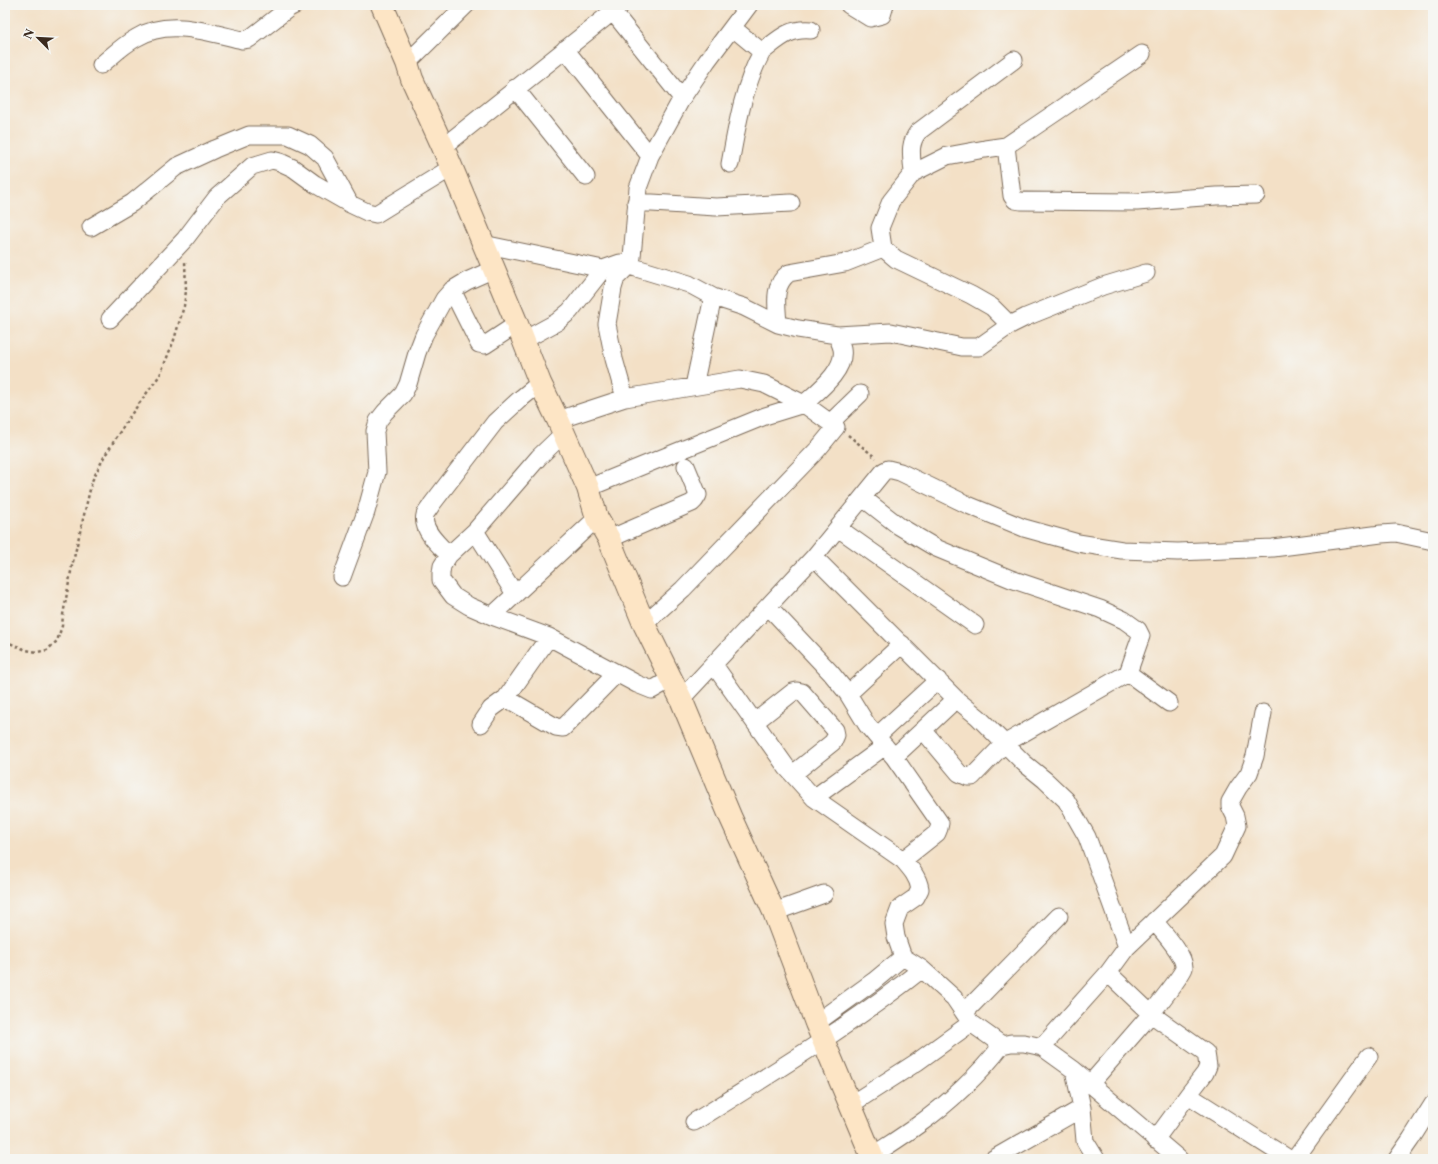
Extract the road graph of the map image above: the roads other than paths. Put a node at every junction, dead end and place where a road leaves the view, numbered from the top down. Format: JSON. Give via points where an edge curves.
{"nodes":[{"id":1,"x":295,"y":5,"type":"edge"},
{"id":2,"x":466,"y":5,"type":"edge"},
{"id":3,"x":750,"y":5,"type":"edge"},
{"id":4,"x":849,"y":5,"type":"edge"},
{"id":5,"x":885,"y":5,"type":"edge"},
{"id":6,"x":383,"y":6,"type":"edge"},
{"id":7,"x":617,"y":8,"type":"edge"},
{"id":8,"x":733,"y":28,"type":"junction"},
{"id":9,"x":810,"y":30,"type":"dead end"},
{"id":10,"x":566,"y":49,"type":"junction"},
{"id":11,"x":762,"y":52,"type":"junction"},
{"id":12,"x":1142,"y":54,"type":"dead end"},
{"id":13,"x":1014,"y":60,"type":"dead end"},
{"id":14,"x":407,"y":63,"type":"junction"},
{"id":15,"x":101,"y":65,"type":"dead end"},
{"id":16,"x":515,"y":88,"type":"junction"},
{"id":17,"x":682,"y":98,"type":"junction"},
{"id":18,"x":1006,"y":146,"type":"junction"},
{"id":19,"x":443,"y":147,"type":"junction"},
{"id":20,"x":650,"y":156,"type":"junction"},
{"id":21,"x":730,"y":164,"type":"dead end"},
{"id":22,"x":451,"y":168,"type":"junction"},
{"id":23,"x":913,"y":173,"type":"junction"},
{"id":24,"x":586,"y":177,"type":"dead end"},
{"id":25,"x":1256,"y":195,"type":"dead end"},
{"id":26,"x":636,"y":202,"type":"junction"},
{"id":27,"x":791,"y":203,"type":"dead end"},
{"id":28,"x":350,"y":204,"type":"junction"},
{"id":29,"x":91,"y":227,"type":"dead end"},
{"id":30,"x":483,"y":244,"type":"junction"},
{"id":31,"x":883,"y":248,"type":"junction"},
{"id":32,"x":628,"y":265,"type":"junction"},
{"id":33,"x":494,"y":269,"type":"junction"},
{"id":34,"x":603,"y":269,"type":"junction"},
{"id":35,"x":1146,"y":273,"type":"dead end"},
{"id":36,"x":452,"y":290,"type":"junction"},
{"id":37,"x":713,"y":297,"type":"junction"},
{"id":38,"x":110,"y":319,"type":"dead end"},
{"id":39,"x":778,"y":324,"type":"junction"},
{"id":40,"x":1010,"y":325,"type":"junction"},
{"id":41,"x":520,"y":332,"type":"junction"},
{"id":42,"x":836,"y":335,"type":"junction"},
{"id":43,"x":540,"y":383,"type":"junction"},
{"id":44,"x":694,"y":386,"type":"junction"},
{"id":45,"x":860,"y":394,"type":"dead end"},
{"id":46,"x":625,"y":398,"type":"junction"},
{"id":47,"x":804,"y":404,"type":"junction"},
{"id":48,"x":833,"y":425,"type":"junction"},
{"id":49,"x":561,"y":427,"type":"junction"},
{"id":50,"x":686,"y":466,"type":"dead end"},
{"id":51,"x":588,"y":488,"type":"junction"},
{"id":52,"x":863,"y":498,"type":"junction"},
{"id":53,"x":597,"y":518,"type":"junction"},
{"id":54,"x":838,"y":528,"type":"junction"},
{"id":55,"x":476,"y":531,"type":"junction"},
{"id":56,"x":609,"y":539,"type":"junction"},
{"id":57,"x":1433,"y":541,"type":"edge"},
{"id":58,"x":450,"y":555,"type":"junction"},
{"id":59,"x":814,"y":557,"type":"junction"},
{"id":60,"x":342,"y":577,"type":"dead end"},
{"id":61,"x":515,"y":594,"type":"junction"},
{"id":62,"x":768,"y":606,"type":"junction"},
{"id":63,"x":492,"y":616,"type":"junction"},
{"id":64,"x":644,"y":624,"type":"junction"},
{"id":65,"x":975,"y":625,"type":"dead end"},
{"id":66,"x":549,"y":637,"type":"junction"},
{"id":67,"x":902,"y":644,"type":"junction"},
{"id":68,"x":714,"y":665,"type":"junction"},
{"id":69,"x":617,"y":673,"type":"junction"},
{"id":70,"x":1128,"y":673,"type":"junction"},
{"id":71,"x":671,"y":679,"type":"junction"},
{"id":72,"x":938,"y":680,"type":"junction"},
{"id":73,"x":848,"y":694,"type":"junction"},
{"id":74,"x":506,"y":698,"type":"junction"},
{"id":75,"x":682,"y":699,"type":"junction"},
{"id":76,"x":956,"y":699,"type":"junction"},
{"id":77,"x":1169,"y":703,"type":"dead end"},
{"id":78,"x":1263,"y":713,"type":"dead end"},
{"id":79,"x":755,"y":722,"type":"junction"},
{"id":80,"x":481,"y":724,"type":"dead end"},
{"id":81,"x":923,"y":730,"type":"junction"},
{"id":82,"x":1004,"y":744,"type":"junction"},
{"id":83,"x":885,"y":746,"type":"junction"},
{"id":84,"x":793,"y":774,"type":"junction"},
{"id":85,"x":814,"y":798,"type":"junction"},
{"id":86,"x":903,"y":860,"type":"junction"},
{"id":87,"x":824,"y":894,"type":"dead end"},
{"id":88,"x":774,"y":912,"type":"junction"},
{"id":89,"x":1059,"y":916,"type":"dead end"},
{"id":90,"x":1154,"y":922,"type":"junction"},
{"id":91,"x":1127,"y":947,"type":"junction"},
{"id":92,"x":903,"y":957,"type":"junction"},
{"id":93,"x":922,"y":969,"type":"junction"},
{"id":94,"x":1108,"y":973,"type":"junction"},
{"id":95,"x":1151,"y":1014,"type":"junction"},
{"id":96,"x":968,"y":1018,"type":"junction"},
{"id":97,"x":819,"y":1032,"type":"junction"},
{"id":98,"x":1002,"y":1045,"type":"junction"},
{"id":99,"x":1042,"y":1047,"type":"junction"},
{"id":100,"x":1369,"y":1056,"type":"dead end"},
{"id":101,"x":1074,"y":1070,"type":"junction"},
{"id":102,"x":1090,"y":1084,"type":"junction"},
{"id":103,"x":1188,"y":1095,"type":"junction"},
{"id":104,"x":1433,"y":1104,"type":"edge"},
{"id":105,"x":850,"y":1105,"type":"junction"},
{"id":106,"x":1082,"y":1108,"type":"junction"},
{"id":107,"x":694,"y":1122,"type":"dead end"},
{"id":108,"x":1155,"y":1140,"type":"junction"},
{"id":109,"x":873,"y":1157,"type":"edge"},
{"id":110,"x":993,"y":1159,"type":"edge"},
{"id":111,"x":1096,"y":1159,"type":"edge"},
{"id":112,"x":1178,"y":1159,"type":"edge"},
{"id":113,"x":1289,"y":1159,"type":"edge"},
{"id":114,"x":1295,"y":1159,"type":"edge"},
{"id":115,"x":1397,"y":1159,"type":"edge"}],
"edges":[{"from":1,"to":15,"type":"street","via":[[249,39],[242,40],[176,27],[156,30],[136,37]]},
{"from":2,"to":14,"type":"street"},
{"from":3,"to":8,"type":"street"},
{"from":4,"to":5,"type":"street","via":[[870,18],[882,15]]},
{"from":6,"to":14,"type":"street"},
{"from":7,"to":10,"type":"street"},
{"from":7,"to":17,"type":"street"},
{"from":8,"to":11,"type":"street"},
{"from":8,"to":17,"type":"street"},
{"from":9,"to":11,"type":"street","via":[[789,32]]},
{"from":10,"to":16,"type":"street"},
{"from":10,"to":20,"type":"street"},
{"from":11,"to":21,"type":"street","via":[[754,67],[740,113]]},
{"from":12,"to":18,"type":"street"},
{"from":13,"to":23,"type":"street","via":[[918,132],[912,140],[911,147]]},
{"from":14,"to":19,"type":"street"},
{"from":16,"to":19,"type":"street"},
{"from":16,"to":24,"type":"street"},
{"from":17,"to":20,"type":"street"},
{"from":18,"to":23,"type":"street","via":[[947,156]]},
{"from":18,"to":25,"type":"street","via":[[1012,196],[1015,200],[1137,202]]},
{"from":19,"to":22,"type":"street"},
{"from":20,"to":26,"type":"street","via":[[638,188]]},
{"from":22,"to":28,"type":"street","via":[[376,214]]},
{"from":22,"to":30,"type":"street"},
{"from":23,"to":31,"type":"street","via":[[891,201],[880,228]]},
{"from":26,"to":27,"type":"street","via":[[716,207]]},
{"from":26,"to":32,"type":"street","via":[[634,247]]},
{"from":28,"to":29,"type":"street","via":[[325,158],[310,145],[288,135],[249,135],[176,167],[132,202]]},
{"from":28,"to":38,"type":"street","via":[[280,162],[272,160],[252,166],[217,197],[185,239]]},
{"from":30,"to":33,"type":"street"},
{"from":30,"to":34,"type":"street"},
{"from":31,"to":39,"type":"street","via":[[845,264],[788,273],[782,277],[776,299]]},
{"from":31,"to":40,"type":"street","via":[[896,259],[992,307]]},
{"from":32,"to":34,"type":"street","via":[[620,263]]},
{"from":32,"to":37,"type":"street","via":[[689,284]]},
{"from":32,"to":46,"type":"street","via":[[616,278],[607,324]]},
{"from":33,"to":36,"type":"street"},
{"from":33,"to":41,"type":"street"},
{"from":34,"to":41,"type":"street","via":[[570,311],[557,322]]},
{"from":35,"to":40,"type":"street","via":[[1103,286]]},
{"from":36,"to":41,"type":"street","via":[[478,344],[485,345]]},
{"from":36,"to":60,"type":"street","via":[[444,299],[424,335],[403,394],[378,422],[375,431],[377,472],[366,512]]},
{"from":37,"to":39,"type":"street","via":[[744,307]]},
{"from":37,"to":44,"type":"street"},
{"from":39,"to":42,"type":"street"},
{"from":40,"to":42,"type":"street","via":[[979,346],[962,347],[891,332]]},
{"from":41,"to":43,"type":"street"},
{"from":42,"to":47,"type":"street","via":[[842,349],[842,361],[835,374]]},
{"from":43,"to":49,"type":"street"},
{"from":43,"to":58,"type":"street","via":[[495,422],[425,515],[424,523],[433,539]]},
{"from":44,"to":46,"type":"street"},
{"from":44,"to":47,"type":"street","via":[[740,379],[764,384]]},
{"from":45,"to":48,"type":"street"},
{"from":46,"to":49,"type":"street"},
{"from":47,"to":48,"type":"street"},
{"from":47,"to":51,"type":"street","via":[[765,416]]},
{"from":48,"to":64,"type":"street","via":[[818,449],[689,583]]},
{"from":49,"to":51,"type":"street"},
{"from":49,"to":55,"type":"street"},
{"from":50,"to":56,"type":"street","via":[[698,495],[696,500]]},
{"from":51,"to":53,"type":"street"},
{"from":52,"to":54,"type":"street"},
{"from":52,"to":57,"type":"street","via":[[888,469],[900,472],[968,505],[1024,528],[1078,543],[1122,550],[1178,552],[1273,548],[1396,533]]},
{"from":52,"to":70,"type":"street","via":[[899,526],[936,548],[1011,579],[1124,620],[1138,630],[1141,636]]},
{"from":53,"to":56,"type":"street"},
{"from":53,"to":61,"type":"street"},
{"from":54,"to":59,"type":"street"},
{"from":54,"to":65,"type":"street"},
{"from":55,"to":58,"type":"street"},
{"from":55,"to":61,"type":"street"},
{"from":56,"to":64,"type":"street"},
{"from":58,"to":63,"type":"street","via":[[442,566],[441,580],[453,596]]},
{"from":59,"to":62,"type":"street"},
{"from":59,"to":67,"type":"street"},
{"from":61,"to":63,"type":"street"},
{"from":62,"to":68,"type":"street"},
{"from":62,"to":73,"type":"street"},
{"from":63,"to":66,"type":"street"},
{"from":64,"to":71,"type":"street"},
{"from":66,"to":69,"type":"street"},
{"from":66,"to":74,"type":"street"},
{"from":67,"to":72,"type":"street"},
{"from":67,"to":73,"type":"street"},
{"from":68,"to":75,"type":"street"},
{"from":68,"to":79,"type":"street"},
{"from":69,"to":71,"type":"street","via":[[652,690]]},
{"from":69,"to":74,"type":"street","via":[[563,728],[556,727]]},
{"from":70,"to":77,"type":"street"},
{"from":70,"to":82,"type":"street"},
{"from":71,"to":75,"type":"street"},
{"from":72,"to":76,"type":"street"},
{"from":72,"to":83,"type":"street"},
{"from":73,"to":83,"type":"street"},
{"from":74,"to":80,"type":"street","via":[[491,709]]},
{"from":75,"to":88,"type":"street","via":[[730,816]]},
{"from":76,"to":81,"type":"street"},
{"from":76,"to":82,"type":"street"},
{"from":78,"to":90,"type":"street","via":[[1249,773],[1230,802],[1237,826],[1223,856]]},
{"from":79,"to":84,"type":"street"},
{"from":79,"to":84,"type":"street","via":[[797,691],[802,692],[836,730],[833,742]]},
{"from":81,"to":82,"type":"street","via":[[960,772],[968,777],[974,775]]},
{"from":81,"to":83,"type":"street"},
{"from":82,"to":91,"type":"street","via":[[1066,800],[1087,836]]},
{"from":83,"to":85,"type":"street"},
{"from":83,"to":86,"type":"street","via":[[940,823],[937,833]]},
{"from":84,"to":85,"type":"street"},
{"from":85,"to":86,"type":"street"},
{"from":86,"to":92,"type":"street","via":[[919,881],[920,889],[916,896],[900,908],[894,924]]},
{"from":87,"to":88,"type":"street"},
{"from":88,"to":97,"type":"street"},
{"from":89,"to":96,"type":"street"},
{"from":90,"to":91,"type":"street"},
{"from":90,"to":95,"type":"street","via":[[1182,958],[1184,968]]},
{"from":91,"to":94,"type":"street"},
{"from":92,"to":93,"type":"street"},
{"from":92,"to":97,"type":"street"},
{"from":93,"to":96,"type":"street","via":[[954,998]]},
{"from":93,"to":97,"type":"street","via":[[885,998]]},
{"from":94,"to":95,"type":"street"},
{"from":94,"to":99,"type":"street"},
{"from":95,"to":102,"type":"street"},
{"from":95,"to":103,"type":"street","via":[[1206,1053],[1208,1066]]},
{"from":96,"to":98,"type":"street"},
{"from":96,"to":105,"type":"street","via":[[917,1062]]},
{"from":97,"to":105,"type":"street"},
{"from":97,"to":107,"type":"street"},
{"from":98,"to":99,"type":"street","via":[[1024,1043]]},
{"from":98,"to":109,"type":"street","via":[[986,1065],[939,1108]]},
{"from":99,"to":101,"type":"street"},
{"from":100,"to":114,"type":"street"},
{"from":101,"to":102,"type":"street"},
{"from":101,"to":106,"type":"street"},
{"from":102,"to":108,"type":"street"},
{"from":103,"to":108,"type":"street"},
{"from":103,"to":113,"type":"street"},
{"from":104,"to":115,"type":"street"},
{"from":105,"to":109,"type":"street"},
{"from":106,"to":110,"type":"street"},
{"from":106,"to":111,"type":"street","via":[[1085,1141]]},
{"from":108,"to":112,"type":"street"}]}
